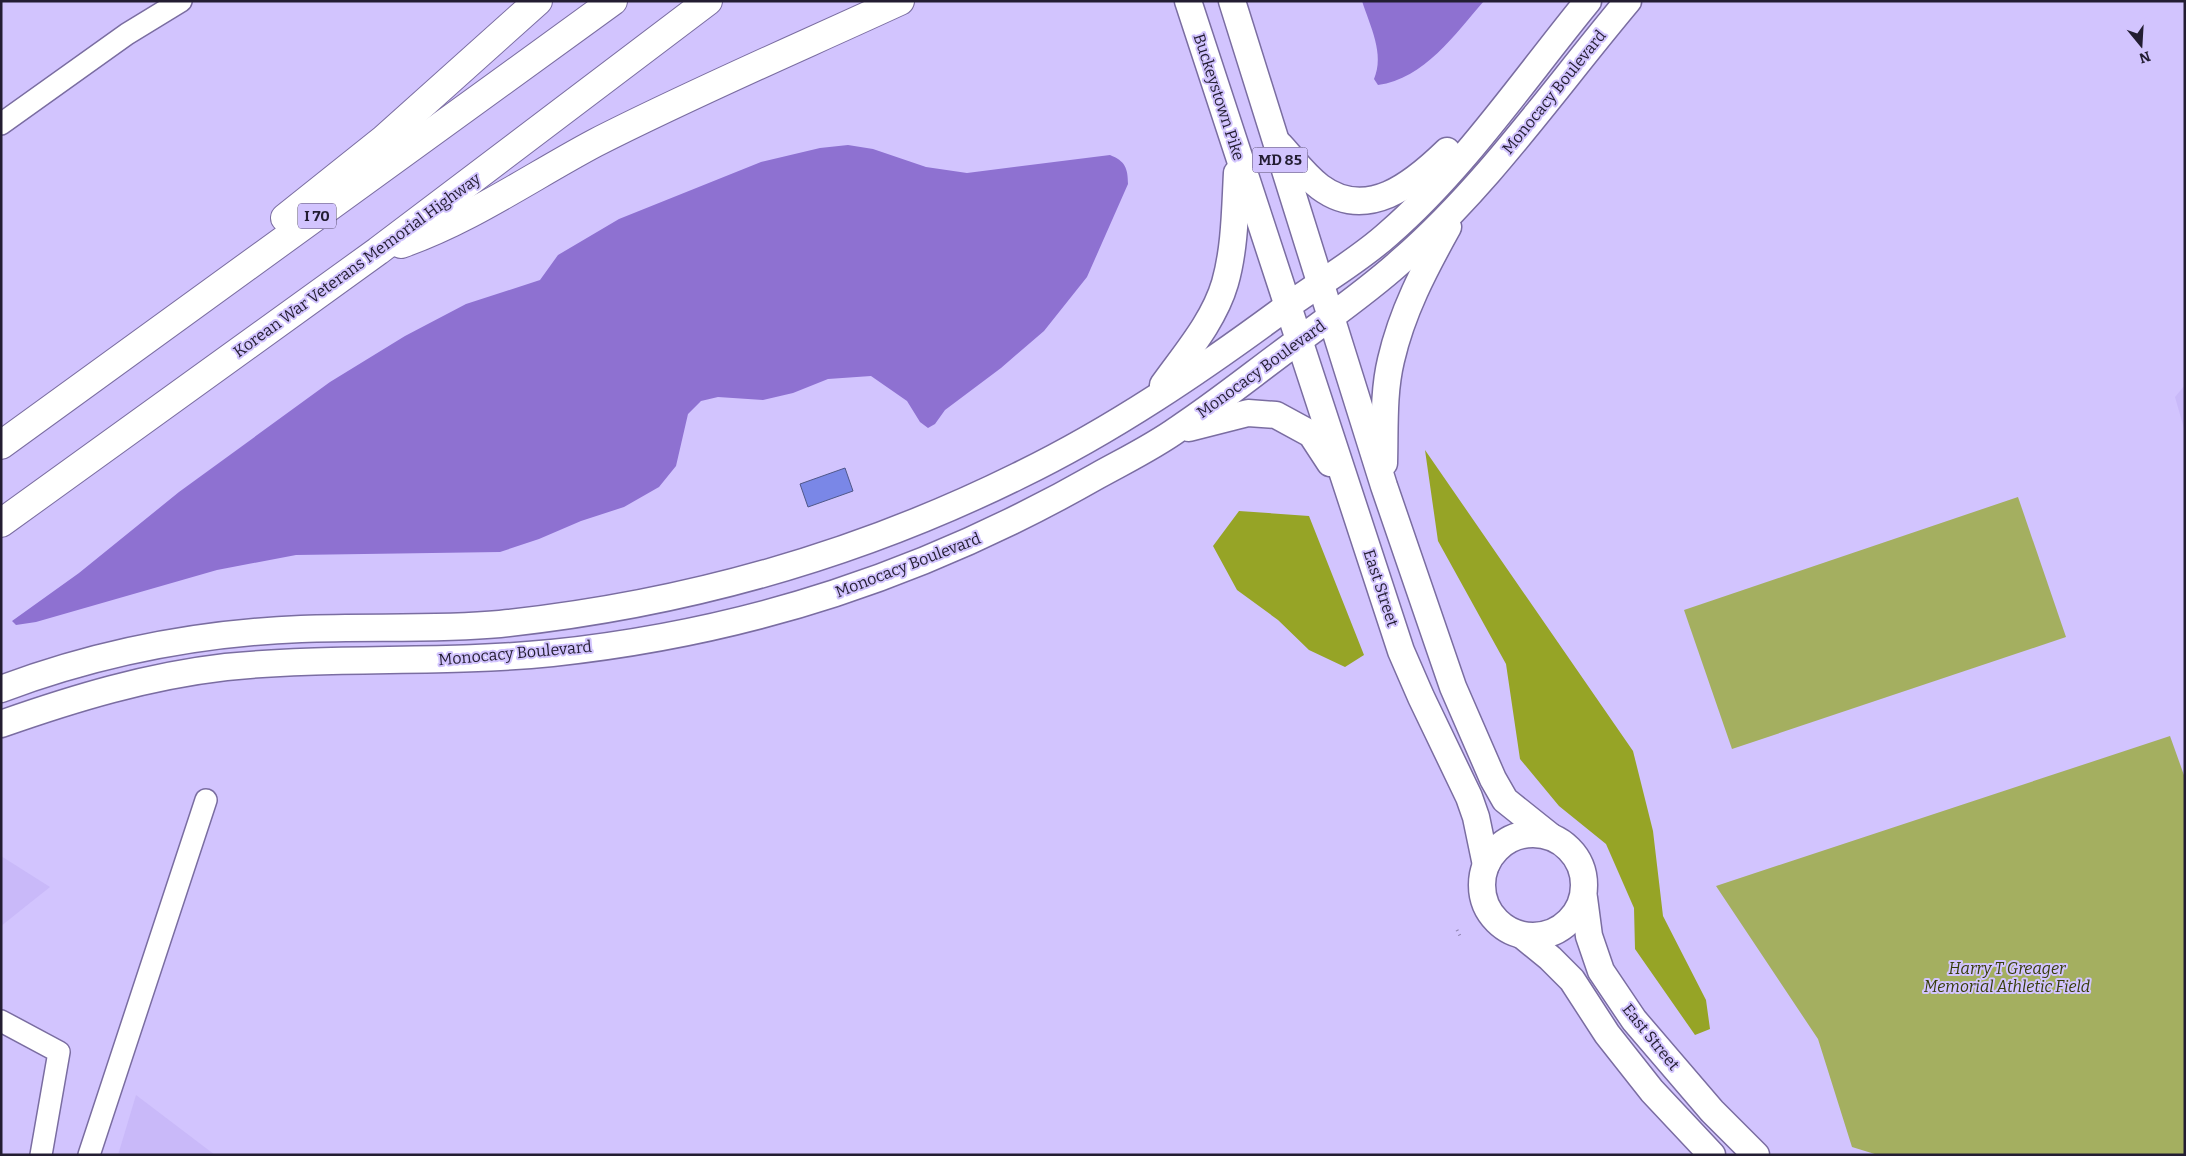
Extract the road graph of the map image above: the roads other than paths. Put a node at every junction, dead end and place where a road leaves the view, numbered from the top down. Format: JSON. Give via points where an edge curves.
{"nodes":[{"id":1,"x":181,"y":1,"type":"edge"},
{"id":2,"x":538,"y":1,"type":"edge"},
{"id":3,"x":612,"y":1,"type":"edge"},
{"id":4,"x":708,"y":1,"type":"edge"},
{"id":5,"x":900,"y":1,"type":"edge"},
{"id":6,"x":1188,"y":1,"type":"edge"},
{"id":7,"x":1232,"y":1,"type":"edge"},
{"id":8,"x":1628,"y":1,"type":"edge"},
{"id":9,"x":1583,"y":7,"type":"edge"},
{"id":10,"x":1,"y":124,"type":"edge"},
{"id":11,"x":1272,"y":134,"type":"junction"},
{"id":12,"x":1238,"y":154,"type":"junction"},
{"id":13,"x":1462,"y":200,"type":"junction"},
{"id":14,"x":378,"y":251,"type":"junction"},
{"id":15,"x":1320,"y":283,"type":"junction"},
{"id":16,"x":1287,"y":306,"type":"junction"},
{"id":17,"x":1332,"y":318,"type":"junction"},
{"id":18,"x":1298,"y":340,"type":"junction"},
{"id":19,"x":1154,"y":399,"type":"junction"},
{"id":20,"x":1176,"y":431,"type":"junction"},
{"id":21,"x":11,"y":438,"type":"edge"},
{"id":22,"x":1384,"y":486,"type":"junction"},
{"id":23,"x":1350,"y":494,"type":"junction"},
{"id":24,"x":1,"y":523,"type":"edge"},
{"id":25,"x":1,"y":689,"type":"edge"},
{"id":26,"x":1,"y":724,"type":"edge"},
{"id":27,"x":206,"y":800,"type":"dead end"},
{"id":28,"x":1550,"y":836,"type":"junction"},
{"id":29,"x":1486,"y":865,"type":"junction"},
{"id":30,"x":1584,"y":898,"type":"junction"},
{"id":31,"x":1523,"y":936,"type":"junction"},
{"id":32,"x":1,"y":1021,"type":"edge"},
{"id":33,"x":41,"y":1155,"type":"edge"},
{"id":34,"x":89,"y":1155,"type":"edge"},
{"id":35,"x":1712,"y":1155,"type":"edge"},
{"id":36,"x":1756,"y":1155,"type":"edge"}],
"edges":[{"from":1,"to":10,"type":"lane","via":[[127,34]]},
{"from":2,"to":21,"type":"highway","via":[[384,138]]},
{"from":3,"to":21,"type":"highway","number":"I 70"},
{"from":4,"to":14,"type":"highway","name":"Korean War Veterans Memorial Highway"},
{"from":5,"to":14,"type":"highway","via":[[673,104],[434,232]]},
{"from":6,"to":12,"type":"main road","name":"Buckeystown Pike","number":"MD 85"},
{"from":7,"to":11,"type":"main road","number":"MD 85"},
{"from":8,"to":13,"type":"main road","name":"Monocacy Boulevard","via":[[1505,154]]},
{"from":9,"to":11,"type":"main road","via":[[1443,155],[1423,174],[1395,192],[1377,199],[1362,200],[1338,196],[1320,188]]},
{"from":9,"to":15,"type":"main road","name":"Monocacy Boulevard","via":[[1437,185],[1387,235]]},
{"from":11,"to":15,"type":"main road","number":"MD 85"},
{"from":12,"to":16,"type":"main road","name":"Buckeystown Pike","number":"MD 85"},
{"from":12,"to":19,"type":"main road","via":[[1234,230],[1225,284],[1205,326]]},
{"from":13,"to":17,"type":"main road","name":"Monocacy Boulevard","via":[[1403,260]]},
{"from":13,"to":22,"type":"main road","via":[[1419,280],[1403,317],[1390,362],[1385,410]]},
{"from":14,"to":24,"type":"highway","name":"Korean War Veterans Memorial Highway"},
{"from":15,"to":16,"type":"main road","name":"Monocacy Boulevard"},
{"from":15,"to":17,"type":"main road","number":"MD 85"},
{"from":16,"to":18,"type":"main road","name":"East Street","number":"MD 85"},
{"from":16,"to":19,"type":"main road","name":"Monocacy Boulevard"},
{"from":17,"to":18,"type":"main road","name":"Monocacy Boulevard"},
{"from":17,"to":22,"type":"main road"},
{"from":18,"to":20,"type":"main road","name":"Monocacy Boulevard"},
{"from":18,"to":23,"type":"main road","name":"East Street"},
{"from":19,"to":25,"type":"main road","name":"Monocacy Boulevard","via":[[1021,475],[946,510],[877,538],[688,595],[496,624],[240,633],[100,657]]},
{"from":20,"to":23,"type":"main road","via":[[1248,413],[1276,415],[1311,434]]},
{"from":20,"to":26,"type":"main road","name":"Monocacy Boulevard","via":[[1033,512],[965,544],[886,576],[747,620],[629,643],[551,653],[445,660],[303,661],[227,667],[111,688]]},
{"from":22,"to":28,"type":"main road","via":[[1452,687],[1493,779],[1505,800]]},
{"from":23,"to":29,"type":"main road","name":"East Street","via":[[1401,650],[1471,803]]},
{"from":27,"to":34,"type":"lane"},
{"from":28,"to":29,"type":"main road","via":[[1529,834],[1507,841],[1494,852]]},
{"from":28,"to":30,"type":"main road","via":[[1566,845],[1578,858],[1583,871]]},
{"from":29,"to":31,"type":"main road","via":[[1482,883],[1485,905],[1509,932]]},
{"from":30,"to":31,"type":"main road","via":[[1576,916],[1565,927],[1547,936]]},
{"from":30,"to":36,"type":"main road","name":"East Street","via":[[1590,936],[1601,971],[1634,1020],[1712,1111]]},
{"from":31,"to":35,"type":"main road","name":"East Street","via":[[1572,980],[1607,1034],[1652,1091]]},
{"from":32,"to":33,"type":"lane","via":[[59,1052]]}]}
